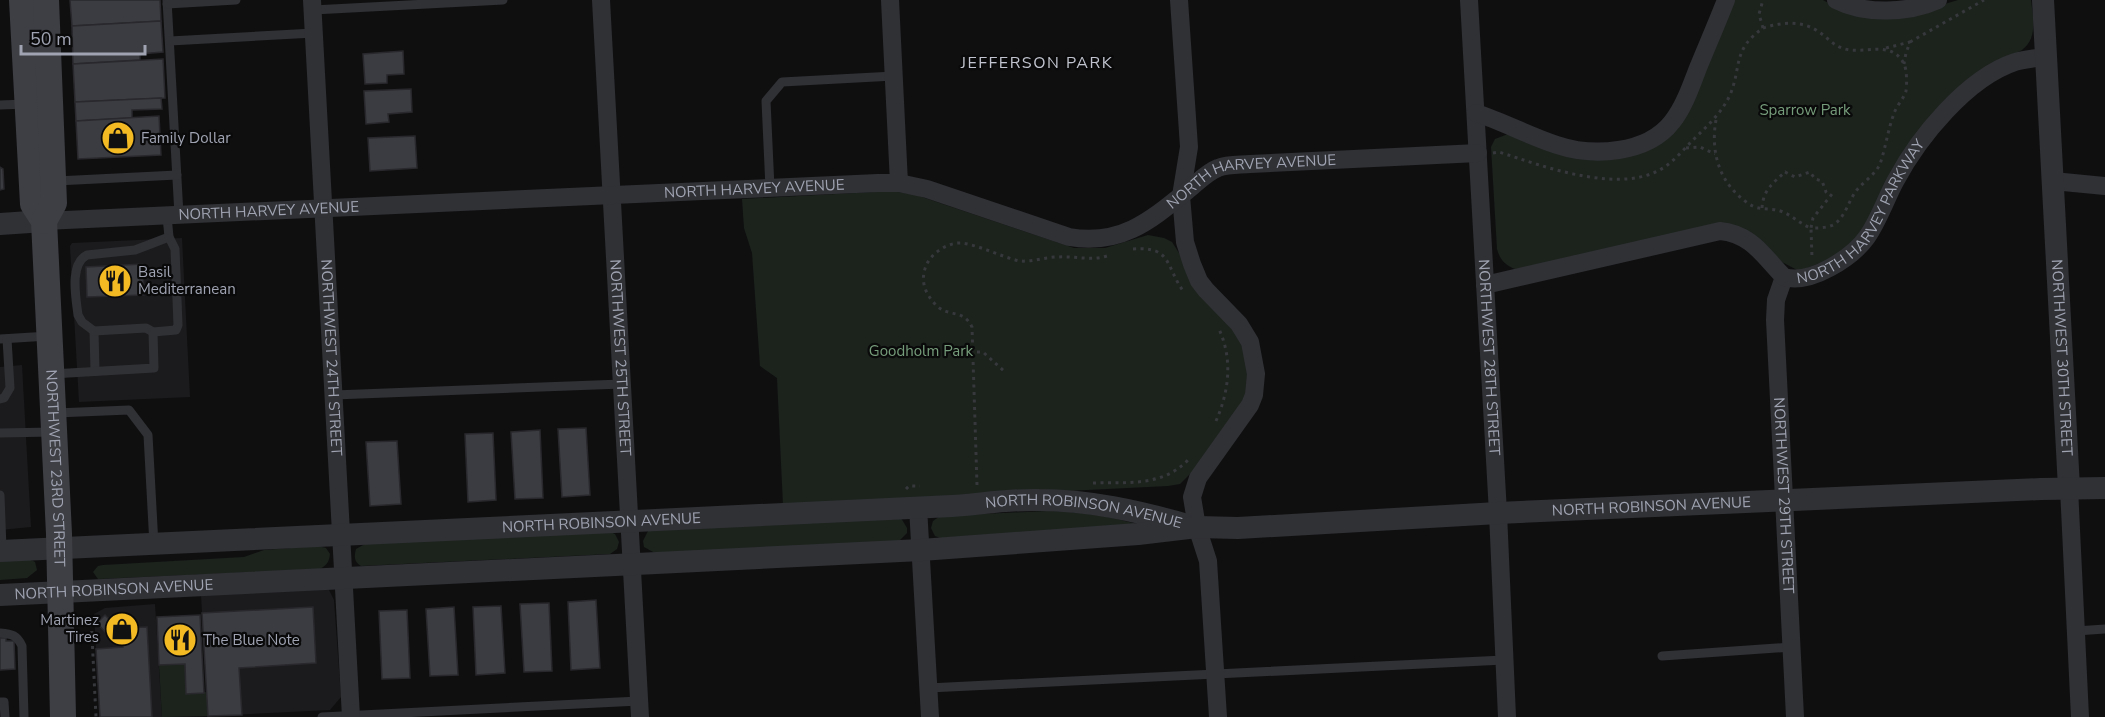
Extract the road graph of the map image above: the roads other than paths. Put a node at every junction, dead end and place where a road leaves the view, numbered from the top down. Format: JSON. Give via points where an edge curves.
{"nodes":[{"id":1,"x":22,"y":0,"type":"edge"},
{"id":2,"x":46,"y":0,"type":"edge"},
{"id":3,"x":236,"y":0,"type":"edge"},
{"id":4,"x":503,"y":0,"type":"edge"},
{"id":5,"x":601,"y":0,"type":"edge"},
{"id":6,"x":890,"y":0,"type":"edge"},
{"id":7,"x":1179,"y":0,"type":"edge"},
{"id":8,"x":1469,"y":0,"type":"edge"},
{"id":9,"x":1726,"y":0,"type":"edge"},
{"id":10,"x":1836,"y":0,"type":"edge"},
{"id":11,"x":1938,"y":0,"type":"edge"},
{"id":12,"x":2043,"y":0,"type":"edge"},
{"id":13,"x":167,"y":2,"type":"edge"},
{"id":14,"x":312,"y":5,"type":"edge"},
{"id":15,"x":314,"y":33,"type":"junction"},
{"id":16,"x":170,"y":41,"type":"junction"},
{"id":17,"x":2046,"y":57,"type":"junction"},
{"id":18,"x":894,"y":76,"type":"junction"},
{"id":19,"x":28,"y":104,"type":"junction"},
{"id":20,"x":0,"y":105,"type":"edge"},
{"id":21,"x":1476,"y":113,"type":"junction"},
{"id":22,"x":1478,"y":153,"type":"junction"},
{"id":23,"x":177,"y":175,"type":"junction"},
{"id":24,"x":54,"y":181,"type":"junction"},
{"id":25,"x":2053,"y":181,"type":"junction"},
{"id":26,"x":899,"y":183,"type":"junction"},
{"id":27,"x":2105,"y":186,"type":"edge"},
{"id":28,"x":770,"y":188,"type":"junction"},
{"id":29,"x":612,"y":196,"type":"junction"},
{"id":30,"x":1181,"y":196,"type":"junction"},
{"id":31,"x":324,"y":208,"type":"junction"},
{"id":32,"x":173,"y":215,"type":"junction"},
{"id":33,"x":44,"y":221,"type":"junction"},
{"id":34,"x":0,"y":224,"type":"edge"},
{"id":35,"x":169,"y":237,"type":"junction"},
{"id":36,"x":1784,"y":277,"type":"junction"},
{"id":37,"x":1485,"y":285,"type":"junction"},
{"id":38,"x":94,"y":331,"type":"junction"},
{"id":39,"x":153,"y":332,"type":"junction"},
{"id":40,"x":49,"y":336,"type":"junction"},
{"id":41,"x":4,"y":339,"type":"edge"},
{"id":42,"x":95,"y":371,"type":"junction"},
{"id":43,"x":51,"y":374,"type":"junction"},
{"id":44,"x":622,"y":384,"type":"junction"},
{"id":45,"x":334,"y":395,"type":"junction"},
{"id":46,"x":0,"y":399,"type":"edge"},
{"id":47,"x":54,"y":423,"type":"junction"},
{"id":48,"x":0,"y":433,"type":"edge"},
{"id":49,"x":2069,"y":488,"type":"junction"},
{"id":50,"x":2105,"y":488,"type":"edge"},
{"id":51,"x":0,"y":495,"type":"edge"},
{"id":52,"x":916,"y":496,"type":"junction"},
{"id":53,"x":1785,"y":501,"type":"junction"},
{"id":54,"x":1498,"y":513,"type":"junction"},
{"id":55,"x":629,"y":520,"type":"junction"},
{"id":56,"x":1197,"y":527,"type":"junction"},
{"id":57,"x":341,"y":535,"type":"junction"},
{"id":58,"x":154,"y":545,"type":"junction"},
{"id":59,"x":60,"y":548,"type":"junction"},
{"id":60,"x":921,"y":550,"type":"junction"},
{"id":61,"x":1,"y":551,"type":"edge"},
{"id":62,"x":632,"y":564,"type":"junction"},
{"id":63,"x":344,"y":578,"type":"junction"},
{"id":64,"x":60,"y":592,"type":"junction"},
{"id":65,"x":0,"y":596,"type":"edge"},
{"id":66,"x":2105,"y":629,"type":"edge"},
{"id":67,"x":2076,"y":630,"type":"junction"},
{"id":68,"x":0,"y":633,"type":"edge"},
{"id":69,"x":1792,"y":647,"type":"junction"},
{"id":70,"x":1662,"y":656,"type":"dead end"},
{"id":71,"x":1504,"y":660,"type":"junction"},
{"id":72,"x":1215,"y":675,"type":"junction"},
{"id":73,"x":928,"y":688,"type":"junction"},
{"id":74,"x":0,"y":702,"type":"edge"},
{"id":75,"x":639,"y":709,"type":"edge"},
{"id":76,"x":351,"y":716,"type":"edge"},
{"id":77,"x":5,"y":717,"type":"edge"},
{"id":78,"x":24,"y":717,"type":"edge"},
{"id":79,"x":63,"y":717,"type":"edge"},
{"id":80,"x":322,"y":717,"type":"edge"},
{"id":81,"x":930,"y":717,"type":"edge"},
{"id":82,"x":1218,"y":717,"type":"edge"},
{"id":83,"x":1507,"y":717,"type":"edge"},
{"id":84,"x":1795,"y":717,"type":"edge"},
{"id":85,"x":2080,"y":717,"type":"edge"}],
"edges":[{"from":1,"to":19,"type":"main road","name":"NORTHWEST 23RD STREET"},
{"from":2,"to":24,"type":"main road","name":"NORTHWEST 23RD STREET"},
{"from":3,"to":13,"type":"lane"},
{"from":4,"to":14,"type":"lane"},
{"from":5,"to":29,"type":"street","name":"NORTHWEST 25TH STREET"},
{"from":6,"to":18,"type":"street"},
{"from":7,"to":30,"type":"street","via":[[1189,147]]},
{"from":8,"to":21,"type":"street","name":"NORTHWEST 28TH STREET"},
{"from":9,"to":21,"type":"street","via":[[1680,110],[1650,140],[1624,149],[1581,151],[1558,146]]},
{"from":10,"to":11,"type":"street","via":[[1853,7],[1891,10]]},
{"from":12,"to":17,"type":"street","name":"NORTHWEST 30TH STREET"},
{"from":13,"to":16,"type":"lane"},
{"from":14,"to":15,"type":"street","name":"NORTHWEST 24TH STREET"},
{"from":15,"to":16,"type":"lane"},
{"from":15,"to":31,"type":"street","name":"NORTHWEST 24TH STREET"},
{"from":16,"to":23,"type":"lane"},
{"from":17,"to":25,"type":"street","name":"NORTHWEST 30TH STREET"},
{"from":17,"to":36,"type":"street","name":"NORTH HARVEY PARKWAY","via":[[2013,63],[1985,77],[1957,99],[1905,164],[1866,238],[1849,255],[1814,275]]},
{"from":18,"to":26,"type":"street"},
{"from":18,"to":28,"type":"lane","via":[[782,82],[766,101]]},
{"from":19,"to":20,"type":"lane"},
{"from":19,"to":33,"type":"main road","name":"NORTHWEST 23RD STREET","via":[[33,204]]},
{"from":21,"to":22,"type":"street","name":"NORTHWEST 28TH STREET"},
{"from":22,"to":30,"type":"street","name":"NORTH HARVEY AVENUE","via":[[1230,165],[1218,168]]},
{"from":22,"to":37,"type":"street","name":"NORTHWEST 28TH STREET"},
{"from":23,"to":24,"type":"lane"},
{"from":23,"to":32,"type":"lane"},
{"from":24,"to":33,"type":"main road","name":"NORTHWEST 23RD STREET","via":[[54,203]]},
{"from":25,"to":27,"type":"street"},
{"from":25,"to":49,"type":"street","name":"NORTHWEST 30TH STREET"},
{"from":26,"to":28,"type":"street","name":"NORTH HARVEY AVENUE"},
{"from":26,"to":30,"type":"street","name":"NORTH HARVEY AVENUE","via":[[1069,237],[1094,240],[1136,228]]},
{"from":28,"to":29,"type":"street","name":"NORTH HARVEY AVENUE"},
{"from":29,"to":31,"type":"street","name":"NORTH HARVEY AVENUE"},
{"from":29,"to":44,"type":"street","name":"NORTHWEST 25TH STREET"},
{"from":30,"to":56,"type":"street","via":[[1185,242],[1192,264],[1206,290],[1245,332],[1256,374],[1250,405],[1195,482],[1192,496]]},
{"from":31,"to":32,"type":"street","name":"NORTH HARVEY AVENUE"},
{"from":31,"to":45,"type":"street","name":"NORTHWEST 24TH STREET"},
{"from":32,"to":33,"type":"street","name":"NORTH HARVEY AVENUE"},
{"from":32,"to":35,"type":"lane"},
{"from":33,"to":34,"type":"street","name":"NORTH HARVEY AVENUE"},
{"from":33,"to":40,"type":"main road","name":"NORTHWEST 23RD STREET"},
{"from":35,"to":38,"type":"lane","via":[[135,250],[80,259],[76,268],[78,315]]},
{"from":35,"to":39,"type":"lane","via":[[175,249],[178,325],[176,330]]},
{"from":36,"to":37,"type":"street","name":"NORTH HARVEY PARKWAY","via":[[1752,242],[1720,231]]},
{"from":36,"to":53,"type":"street","name":"NORTHWEST 29TH STREET","via":[[1776,300],[1775,320]]},
{"from":37,"to":54,"type":"street","name":"NORTHWEST 28TH STREET"},
{"from":38,"to":39,"type":"lane","via":[[146,328]]},
{"from":38,"to":42,"type":"lane"},
{"from":39,"to":42,"type":"lane","via":[[154,368]]},
{"from":40,"to":41,"type":"lane"},
{"from":40,"to":43,"type":"main road","name":"NORTHWEST 23RD STREET"},
{"from":41,"to":46,"type":"lane","via":[[10,388]]},
{"from":42,"to":43,"type":"lane"},
{"from":43,"to":47,"type":"main road","name":"NORTHWEST 23RD STREET"},
{"from":44,"to":45,"type":"lane"},
{"from":44,"to":55,"type":"street","name":"NORTHWEST 25TH STREET"},
{"from":45,"to":57,"type":"street","name":"NORTHWEST 24TH STREET"},
{"from":47,"to":48,"type":"lane"},
{"from":47,"to":58,"type":"lane","via":[[129,410],[148,435]]},
{"from":47,"to":59,"type":"main road","name":"NORTHWEST 23RD STREET"},
{"from":49,"to":50,"type":"street","name":"NORTH ROBINSON AVENUE"},
{"from":49,"to":53,"type":"street","name":"NORTH ROBINSON AVENUE"},
{"from":49,"to":67,"type":"street","name":"NORTHWEST 30TH STREET"},
{"from":51,"to":61,"type":"lane"},
{"from":52,"to":55,"type":"street","name":"NORTH ROBINSON AVENUE"},
{"from":52,"to":56,"type":"street","name":"NORTH ROBINSON AVENUE","via":[[1076,502]]},
{"from":52,"to":60,"type":"street"},
{"from":53,"to":54,"type":"street","name":"NORTH ROBINSON AVENUE"},
{"from":53,"to":69,"type":"street","name":"NORTHWEST 29TH STREET"},
{"from":54,"to":56,"type":"street","name":"NORTH ROBINSON AVENUE"},
{"from":54,"to":71,"type":"street","name":"NORTHWEST 28TH STREET"},
{"from":55,"to":57,"type":"street","name":"NORTH ROBINSON AVENUE"},
{"from":55,"to":62,"type":"street","name":"NORTHWEST 25TH STREET"},
{"from":56,"to":60,"type":"street","name":"NORTH ROBINSON AVENUE"},
{"from":56,"to":72,"type":"street","via":[[1208,561]]},
{"from":57,"to":58,"type":"street","name":"NORTH ROBINSON AVENUE"},
{"from":57,"to":63,"type":"street","name":"NORTHWEST 24TH STREET"},
{"from":58,"to":59,"type":"street","name":"NORTH ROBINSON AVENUE"},
{"from":59,"to":61,"type":"street","name":"NORTH ROBINSON AVENUE"},
{"from":59,"to":64,"type":"main road","name":"NORTHWEST 23RD STREET"},
{"from":60,"to":62,"type":"street","name":"NORTH ROBINSON AVENUE"},
{"from":60,"to":73,"type":"street"},
{"from":62,"to":63,"type":"street","name":"NORTH ROBINSON AVENUE"},
{"from":62,"to":75,"type":"street","name":"NORTHWEST 25TH STREET"},
{"from":63,"to":64,"type":"street","name":"NORTH ROBINSON AVENUE"},
{"from":63,"to":76,"type":"street","name":"NORTHWEST 24TH STREET"},
{"from":64,"to":65,"type":"street","name":"NORTH ROBINSON AVENUE"},
{"from":64,"to":79,"type":"main road","name":"NORTHWEST 23RD STREET"},
{"from":66,"to":67,"type":"lane"},
{"from":67,"to":85,"type":"street","name":"NORTHWEST 30TH STREET"},
{"from":68,"to":78,"type":"lane","via":[[12,634],[22,646]]},
{"from":69,"to":70,"type":"lane"},
{"from":69,"to":84,"type":"street","name":"NORTHWEST 29TH STREET"},
{"from":71,"to":72,"type":"lane"},
{"from":71,"to":83,"type":"street","name":"NORTHWEST 28TH STREET"},
{"from":72,"to":73,"type":"lane"},
{"from":72,"to":82,"type":"street"},
{"from":73,"to":81,"type":"street"},
{"from":74,"to":77,"type":"lane","via":[[4,702]]},
{"from":75,"to":76,"type":"lane"},
{"from":76,"to":80,"type":"lane"}]}
